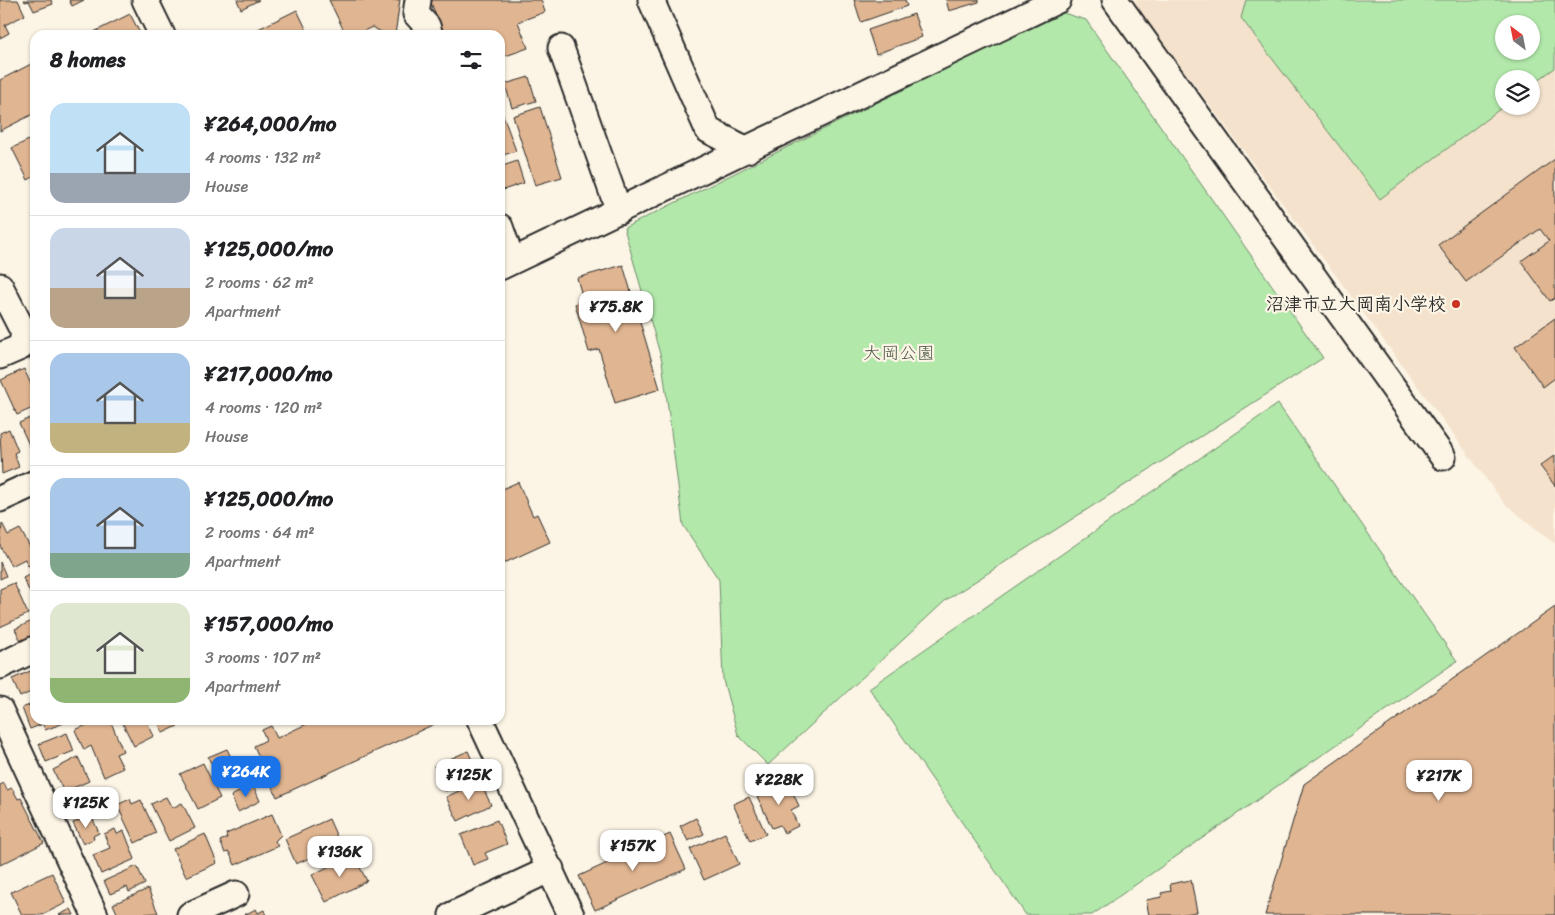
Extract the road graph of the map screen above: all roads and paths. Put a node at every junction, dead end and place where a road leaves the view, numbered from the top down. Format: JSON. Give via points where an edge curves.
{"nodes":[{"id":1,"x":145,"y":0,"type":"edge"},
{"id":2,"x":418,"y":0,"type":"edge"},
{"id":3,"x":651,"y":0,"type":"edge"},
{"id":4,"x":1058,"y":0,"type":"edge"},
{"id":5,"x":1115,"y":0,"type":"edge"},
{"id":6,"x":160,"y":30,"type":"edge"},
{"id":7,"x":428,"y":30,"type":"edge"},
{"id":8,"x":561,"y":48,"type":"dead end"},
{"id":9,"x":747,"y":150,"type":"junction"},
{"id":10,"x":619,"y":211,"type":"junction"},
{"id":11,"x":506,"y":264,"type":"edge"},
{"id":12,"x":0,"y":286,"type":"edge"},
{"id":13,"x":0,"y":356,"type":"edge"},
{"id":14,"x":1443,"y":457,"type":"dead end"},
{"id":15,"x":30,"y":485,"type":"edge"},
{"id":16,"x":0,"y":499,"type":"edge"},
{"id":17,"x":30,"y":651,"type":"edge"},
{"id":18,"x":0,"y":666,"type":"edge"},
{"id":19,"x":0,"y":710,"type":"edge"},
{"id":20,"x":482,"y":725,"type":"edge"},
{"id":21,"x":551,"y":869,"type":"junction"},
{"id":22,"x":236,"y":894,"type":"dead end"},
{"id":23,"x":95,"y":915,"type":"edge"},
{"id":24,"x":190,"y":915,"type":"edge"},
{"id":25,"x":452,"y":915,"type":"edge"},
{"id":26,"x":571,"y":915,"type":"edge"}],
"edges":[{"from":1,"to":6,"type":"street"},
{"from":2,"to":7,"type":"street","via":[[416,14]]},
{"from":3,"to":9,"type":"street","via":[[708,130]]},
{"from":4,"to":9,"type":"street"},
{"from":5,"to":14,"type":"street"},
{"from":8,"to":10,"type":"street"},
{"from":9,"to":10,"type":"street"},
{"from":10,"to":11,"type":"street"},
{"from":12,"to":13,"type":"street","via":[[24,333],[21,347]]},
{"from":15,"to":16,"type":"street"},
{"from":17,"to":18,"type":"street"},
{"from":19,"to":23,"type":"street"},
{"from":20,"to":21,"type":"street"},
{"from":21,"to":25,"type":"street"},
{"from":21,"to":26,"type":"street"},
{"from":22,"to":24,"type":"street"}]}
